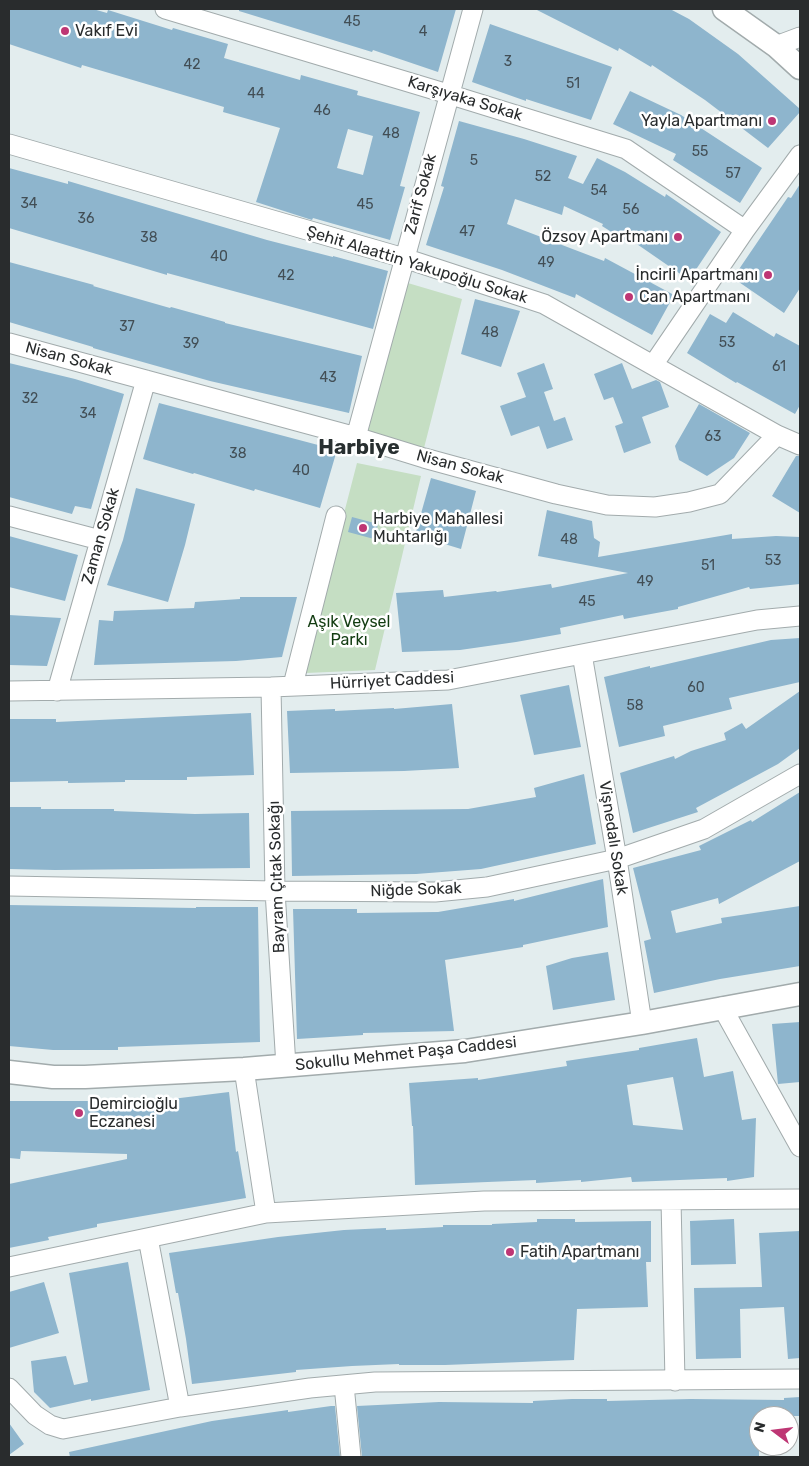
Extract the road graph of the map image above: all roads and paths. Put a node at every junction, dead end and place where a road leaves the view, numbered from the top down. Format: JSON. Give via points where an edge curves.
{"nodes":[{"id":1,"x":165,"y":9,"type":"edge"},
{"id":2,"x":472,"y":9,"type":"edge"},
{"id":3,"x":724,"y":9,"type":"edge"},
{"id":4,"x":800,"y":37,"type":"edge"},
{"id":5,"x":776,"y":46,"type":"junction"},
{"id":6,"x":800,"y":68,"type":"edge"},
{"id":7,"x":448,"y":94,"type":"junction"},
{"id":8,"x":9,"y":144,"type":"edge"},
{"id":9,"x":800,"y":155,"type":"edge"},
{"id":10,"x":745,"y":230,"type":"junction"},
{"id":11,"x":404,"y":258,"type":"junction"},
{"id":12,"x":9,"y":343,"type":"edge"},
{"id":13,"x":653,"y":365,"type":"junction"},
{"id":14,"x":146,"y":380,"type":"junction"},
{"id":15,"x":777,"y":436,"type":"junction"},
{"id":16,"x":356,"y":437,"type":"junction"},
{"id":17,"x":800,"y":445,"type":"edge"},
{"id":18,"x":9,"y":516,"type":"edge"},
{"id":19,"x":336,"y":516,"type":"dead end"},
{"id":20,"x":100,"y":540,"type":"junction"},
{"id":21,"x":800,"y":616,"type":"edge"},
{"id":22,"x":582,"y":654,"type":"junction"},
{"id":23,"x":293,"y":685,"type":"junction"},
{"id":24,"x":271,"y":687,"type":"junction"},
{"id":25,"x":9,"y":691,"type":"edge"},
{"id":26,"x":57,"y":691,"type":"junction"},
{"id":27,"x":800,"y":774,"type":"edge"},
{"id":28,"x":617,"y":859,"type":"junction"},
{"id":29,"x":9,"y":886,"type":"edge"},
{"id":30,"x":275,"y":891,"type":"junction"},
{"id":31,"x":800,"y":994,"type":"edge"},
{"id":32,"x":722,"y":1007,"type":"junction"},
{"id":33,"x":642,"y":1023,"type":"junction"},
{"id":34,"x":286,"y":1066,"type":"junction"},
{"id":35,"x":244,"y":1070,"type":"junction"},
{"id":36,"x":9,"y":1072,"type":"edge"},
{"id":37,"x":800,"y":1147,"type":"edge"},
{"id":38,"x":800,"y":1199,"type":"edge"},
{"id":39,"x":671,"y":1200,"type":"junction"},
{"id":40,"x":266,"y":1212,"type":"junction"},
{"id":41,"x":148,"y":1238,"type":"junction"},
{"id":42,"x":9,"y":1267,"type":"edge"},
{"id":43,"x":800,"y":1379,"type":"edge"},
{"id":44,"x":675,"y":1380,"type":"junction"},
{"id":45,"x":344,"y":1385,"type":"junction"},
{"id":46,"x":9,"y":1388,"type":"edge"},
{"id":47,"x":180,"y":1407,"type":"junction"},
{"id":48,"x":350,"y":1457,"type":"edge"}],
"edges":[{"from":1,"to":7,"type":"street","name":"Karşıyaka Sokak"},
{"from":2,"to":7,"type":"street","name":"Zarif Sokak"},
{"from":3,"to":5,"type":"main road"},
{"from":4,"to":5,"type":"street"},
{"from":5,"to":6,"type":"main road"},
{"from":7,"to":10,"type":"street","name":"Karşıyaka Sokak","via":[[626,149]]},
{"from":7,"to":11,"type":"street","name":"Zarif Sokak"},
{"from":8,"to":11,"type":"street","name":"Şehit Alaattin Yakupoğlu Sokak"},
{"from":9,"to":10,"type":"street"},
{"from":10,"to":13,"type":"street"},
{"from":11,"to":13,"type":"street","name":"Şehit Alaattin Yakupoğlu Sokak","via":[[544,304]]},
{"from":11,"to":16,"type":"street","name":"Zarif Sokak"},
{"from":12,"to":14,"type":"street","name":"Nisan Sokak"},
{"from":13,"to":15,"type":"street","name":"Şehit Alaattin Yakupoğlu Sokak"},
{"from":14,"to":16,"type":"street","name":"Nisan Sokak"},
{"from":14,"to":20,"type":"street","name":"Zaman Sokak"},
{"from":15,"to":16,"type":"street","name":"Nisan Sokak","via":[[720,494],[655,507],[607,505],[556,494]]},
{"from":15,"to":17,"type":"street","name":"Şehit Alaattin Yakupoğlu Sokak"},
{"from":18,"to":20,"type":"street"},
{"from":19,"to":23,"type":"street"},
{"from":20,"to":26,"type":"street","name":"Zaman Sokak"},
{"from":21,"to":22,"type":"street","name":"Hürriyet Caddesi","via":[[757,620]]},
{"from":22,"to":23,"type":"street","name":"Hürriyet Caddesi","via":[[448,680]]},
{"from":22,"to":28,"type":"street","name":"Vişnedalı Sokak"},
{"from":23,"to":24,"type":"street","name":"Hürriyet Caddesi"},
{"from":24,"to":26,"type":"street","name":"Hürriyet Caddesi"},
{"from":24,"to":30,"type":"street","name":"Bayram Çıtak Sokağı"},
{"from":25,"to":26,"type":"street","name":"Hürriyet Caddesi"},
{"from":27,"to":28,"type":"street","name":"Niğde Sokak","via":[[704,829]]},
{"from":28,"to":30,"type":"street","name":"Niğde Sokak","via":[[487,887],[435,892]]},
{"from":28,"to":33,"type":"street","name":"Vişnedalı Sokak"},
{"from":29,"to":30,"type":"street","name":"Niğde Sokak"},
{"from":30,"to":34,"type":"street","name":"Bayram Çıtak Sokağı"},
{"from":31,"to":32,"type":"main road","name":"Sokullu Mehmet Paşa Caddesi"},
{"from":32,"to":33,"type":"main road","name":"Sokullu Mehmet Paşa Caddesi"},
{"from":32,"to":37,"type":"street"},
{"from":33,"to":34,"type":"main road","name":"Sokullu Mehmet Paşa Caddesi","via":[[464,1050]]},
{"from":34,"to":35,"type":"main road","name":"Sokullu Mehmet Paşa Caddesi"},
{"from":35,"to":36,"type":"main road","name":"Sokullu Mehmet Paşa Caddesi","via":[[85,1077]]},
{"from":35,"to":40,"type":"street"},
{"from":38,"to":39,"type":"street"},
{"from":39,"to":40,"type":"street","via":[[484,1201]]},
{"from":39,"to":44,"type":"street"},
{"from":40,"to":41,"type":"street"},
{"from":41,"to":42,"type":"street"},
{"from":41,"to":47,"type":"street"},
{"from":43,"to":44,"type":"street"},
{"from":44,"to":45,"type":"street","via":[[375,1382]]},
{"from":45,"to":47,"type":"street"},
{"from":45,"to":48,"type":"street"},
{"from":46,"to":47,"type":"street","via":[[35,1415],[63,1429]]}]}
